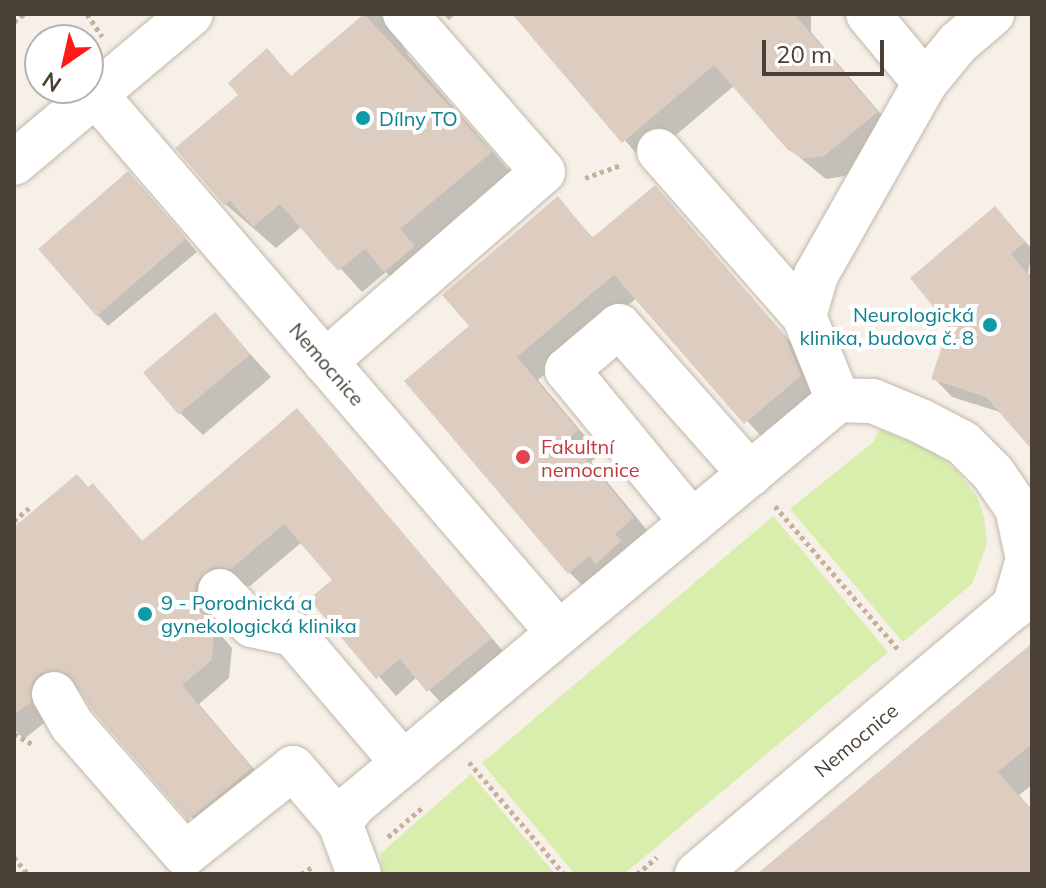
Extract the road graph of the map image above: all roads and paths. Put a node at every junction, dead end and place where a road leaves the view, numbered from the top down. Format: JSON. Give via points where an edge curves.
{"nodes":[{"id":1,"x":24,"y":14,"type":"edge"},
{"id":2,"x":191,"y":14,"type":"edge"},
{"id":3,"x":405,"y":14,"type":"edge"},
{"id":4,"x":868,"y":14,"type":"edge"},
{"id":5,"x":992,"y":14,"type":"edge"},
{"id":6,"x":14,"y":22,"type":"edge"},
{"id":7,"x":925,"y":83,"type":"junction"},
{"id":8,"x":104,"y":86,"type":"edge"},
{"id":9,"x":83,"y":104,"type":"edge"},
{"id":10,"x":104,"y":104,"type":"edge"},
{"id":11,"x":659,"y":151,"type":"joint"},
{"id":12,"x":14,"y":163,"type":"edge"},
{"id":13,"x":543,"y":172,"type":"junction"},
{"id":14,"x":804,"y":316,"type":"junction"},
{"id":15,"x":325,"y":362,"type":"junction"},
{"id":16,"x":838,"y":400,"type":"junction"},
{"id":17,"x":750,"y":474,"type":"junction"},
{"id":18,"x":30,"y":507,"type":"dead end"},
{"id":19,"x":14,"y":521,"type":"edge"},
{"id":20,"x":692,"y":522,"type":"junction"},
{"id":21,"x":220,"y":591,"type":"dead end"},
{"id":22,"x":1023,"y":599,"type":"edge"},
{"id":23,"x":559,"y":633,"type":"junction"},
{"id":24,"x":925,"y":681,"type":"junction"},
{"id":25,"x":54,"y":694,"type":"dead end"},
{"id":26,"x":443,"y":730,"type":"junction"},
{"id":27,"x":403,"y":763,"type":"junction"},
{"id":28,"x":346,"y":814,"type":"junction"},
{"id":29,"x":14,"y":857,"type":"edge"},
{"id":30,"x":28,"y":874,"type":"edge"},
{"id":31,"x":359,"y":874,"type":"edge"},
{"id":32,"x":564,"y":874,"type":"edge"},
{"id":33,"x":697,"y":874,"type":"edge"}],
"edges":[{"from":1,"to":6,"type":"path"},
{"from":2,"to":8,"type":"street"},
{"from":3,"to":13,"type":"street"},
{"from":4,"to":7,"type":"street"},
{"from":5,"to":7,"type":"street","via":[[958,43]]},
{"from":7,"to":14,"type":"street","via":[[833,241]]},
{"from":9,"to":12,"type":"street"},
{"from":10,"to":15,"type":"street","name":"Nemocnice"},
{"from":11,"to":13,"type":"path","via":[[572,183]]},
{"from":11,"to":14,"type":"street"},
{"from":13,"to":15,"type":"street"},
{"from":14,"to":16,"type":"street"},
{"from":15,"to":23,"type":"street","name":"Nemocnice"},
{"from":16,"to":17,"type":"street"},
{"from":16,"to":22,"type":"street","name":"Nemocnice","via":[[873,401],[921,421],[963,443],[993,473],[1017,508],[1028,559]]},
{"from":17,"to":20,"type":"street"},
{"from":17,"to":20,"type":"street","via":[[619,326],[567,370]]},
{"from":17,"to":24,"type":"path"},
{"from":18,"to":19,"type":"path"},
{"from":20,"to":23,"type":"street"},
{"from":21,"to":27,"type":"street","via":[[252,625],[293,634]]},
{"from":22,"to":24,"type":"street","name":"Nemocnice"},
{"from":23,"to":26,"type":"street"},
{"from":24,"to":33,"type":"street","name":"Nemocnice"},
{"from":25,"to":28,"type":"street","via":[[72,725],[185,854],[293,768]]},
{"from":26,"to":27,"type":"street"},
{"from":26,"to":32,"type":"path"},
{"from":27,"to":28,"type":"street"},
{"from":28,"to":31,"type":"street"},
{"from":29,"to":30,"type":"path"}]}
